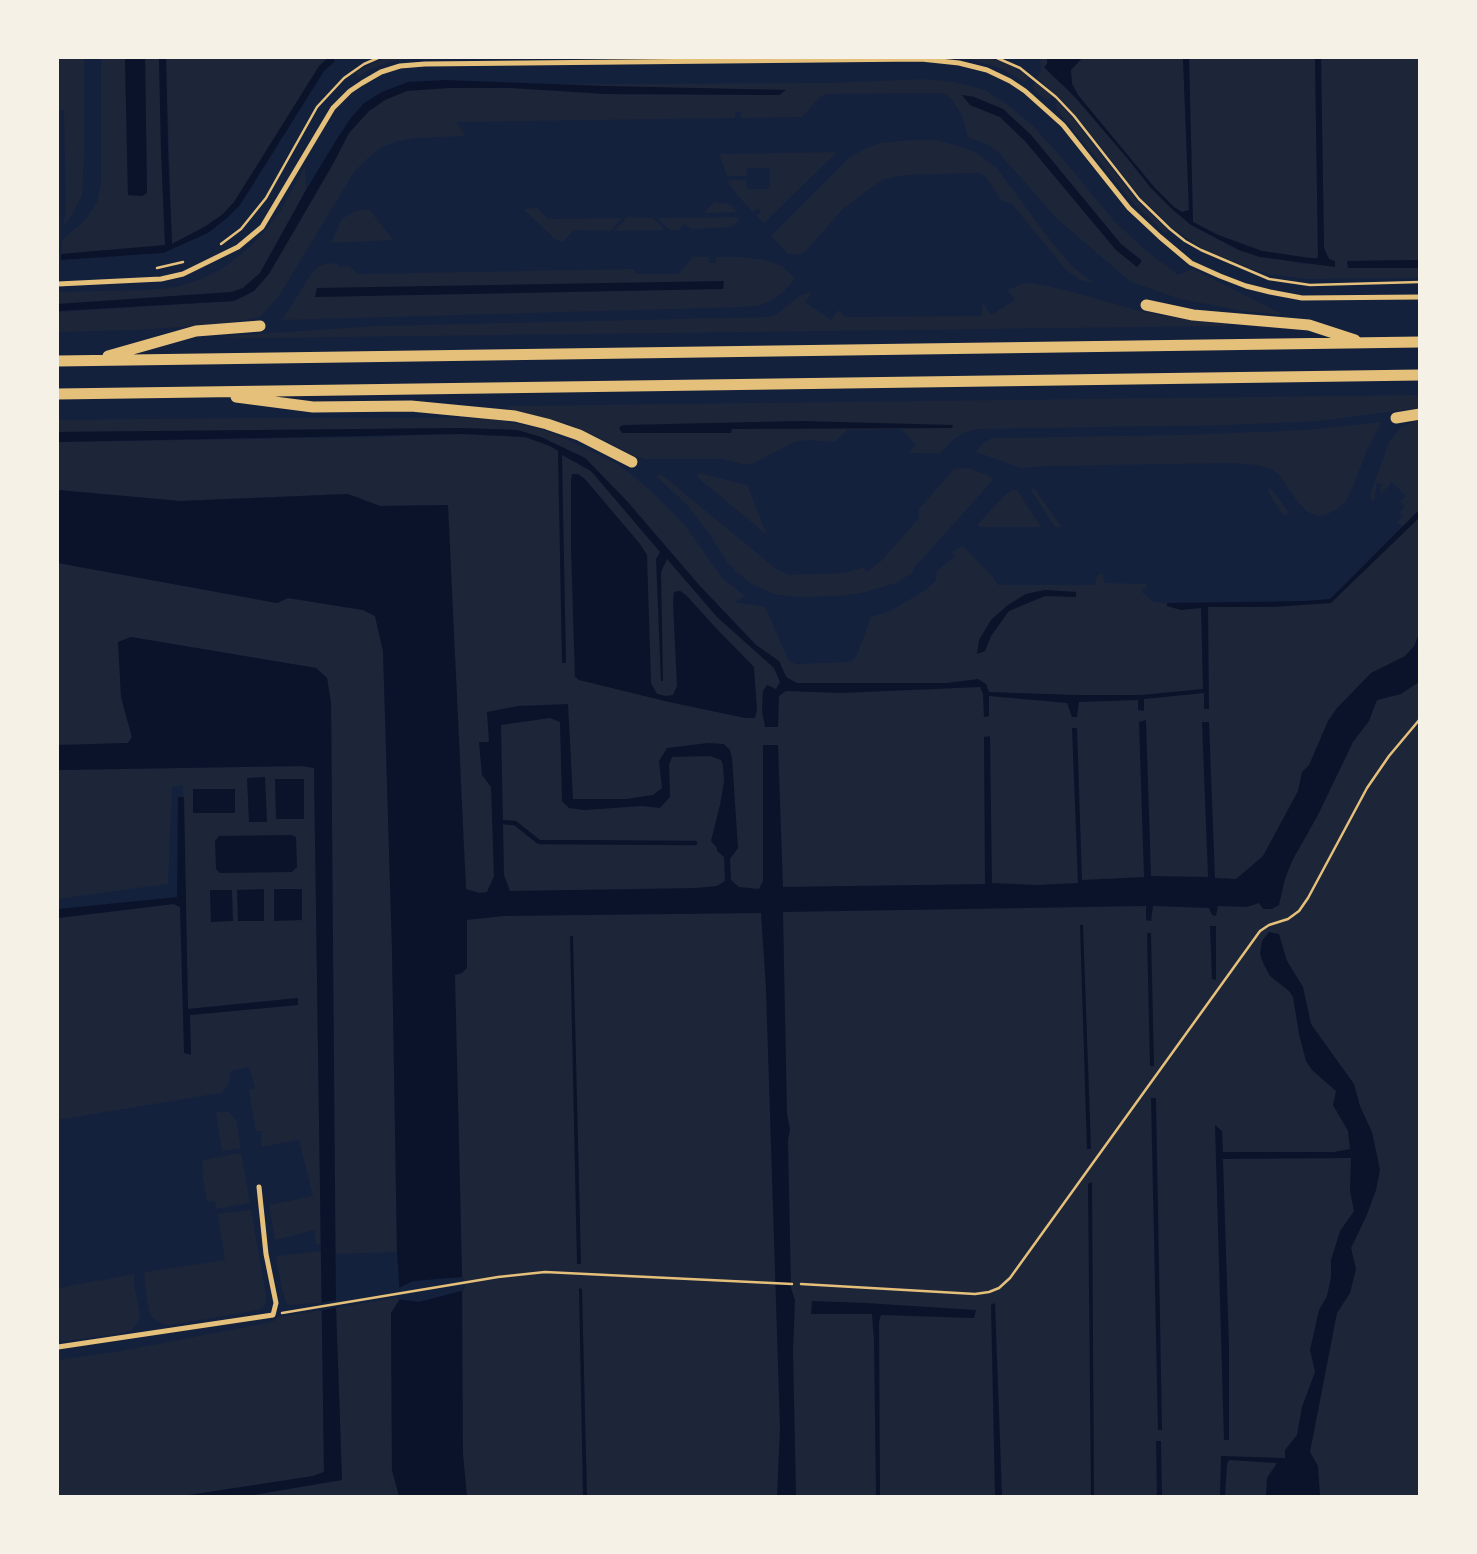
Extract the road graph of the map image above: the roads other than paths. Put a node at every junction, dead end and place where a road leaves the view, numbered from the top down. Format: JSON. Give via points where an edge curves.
{"nodes":[{"id":1,"x":58,"y":284,"type":"edge"},
{"id":2,"x":1420,"y":297,"type":"edge"},
{"id":3,"x":1146,"y":305,"type":"dead end"},
{"id":4,"x":260,"y":326,"type":"dead end"},
{"id":5,"x":1420,"y":342,"type":"edge"},
{"id":6,"x":1364,"y":343,"type":"junction"},
{"id":7,"x":58,"y":361,"type":"edge"},
{"id":8,"x":93,"y":361,"type":"junction"},
{"id":9,"x":1420,"y":375,"type":"edge"},
{"id":10,"x":197,"y":392,"type":"junction"},
{"id":11,"x":58,"y":394,"type":"edge"},
{"id":12,"x":1420,"y":414,"type":"edge"},
{"id":13,"x":1396,"y":418,"type":"dead end"},
{"id":14,"x":632,"y":462,"type":"dead end"},
{"id":15,"x":259,"y":1187,"type":"dead end"},
{"id":16,"x":58,"y":1347,"type":"edge"}],
"edges":[{"from":1,"to":2,"type":"street","via":[[161,279],[183,274],[238,247],[262,227],[333,108],[366,80],[400,66],[921,59],[987,70],[1025,91],[1063,124],[1129,208],[1191,263],[1246,286],[1302,298]]},
{"from":3,"to":6,"type":"highway","via":[[1193,315],[1309,325]]},
{"from":4,"to":8,"type":"highway","via":[[196,331]]},
{"from":5,"to":6,"type":"highway"},
{"from":6,"to":8,"type":"highway"},
{"from":7,"to":8,"type":"highway"},
{"from":9,"to":10,"type":"highway"},
{"from":10,"to":11,"type":"highway"},
{"from":10,"to":14,"type":"highway","via":[[313,407],[411,406],[515,416],[579,435]]},
{"from":12,"to":13,"type":"highway"},
{"from":15,"to":16,"type":"street","via":[[266,1254],[276,1303],[273,1314]]}]}
